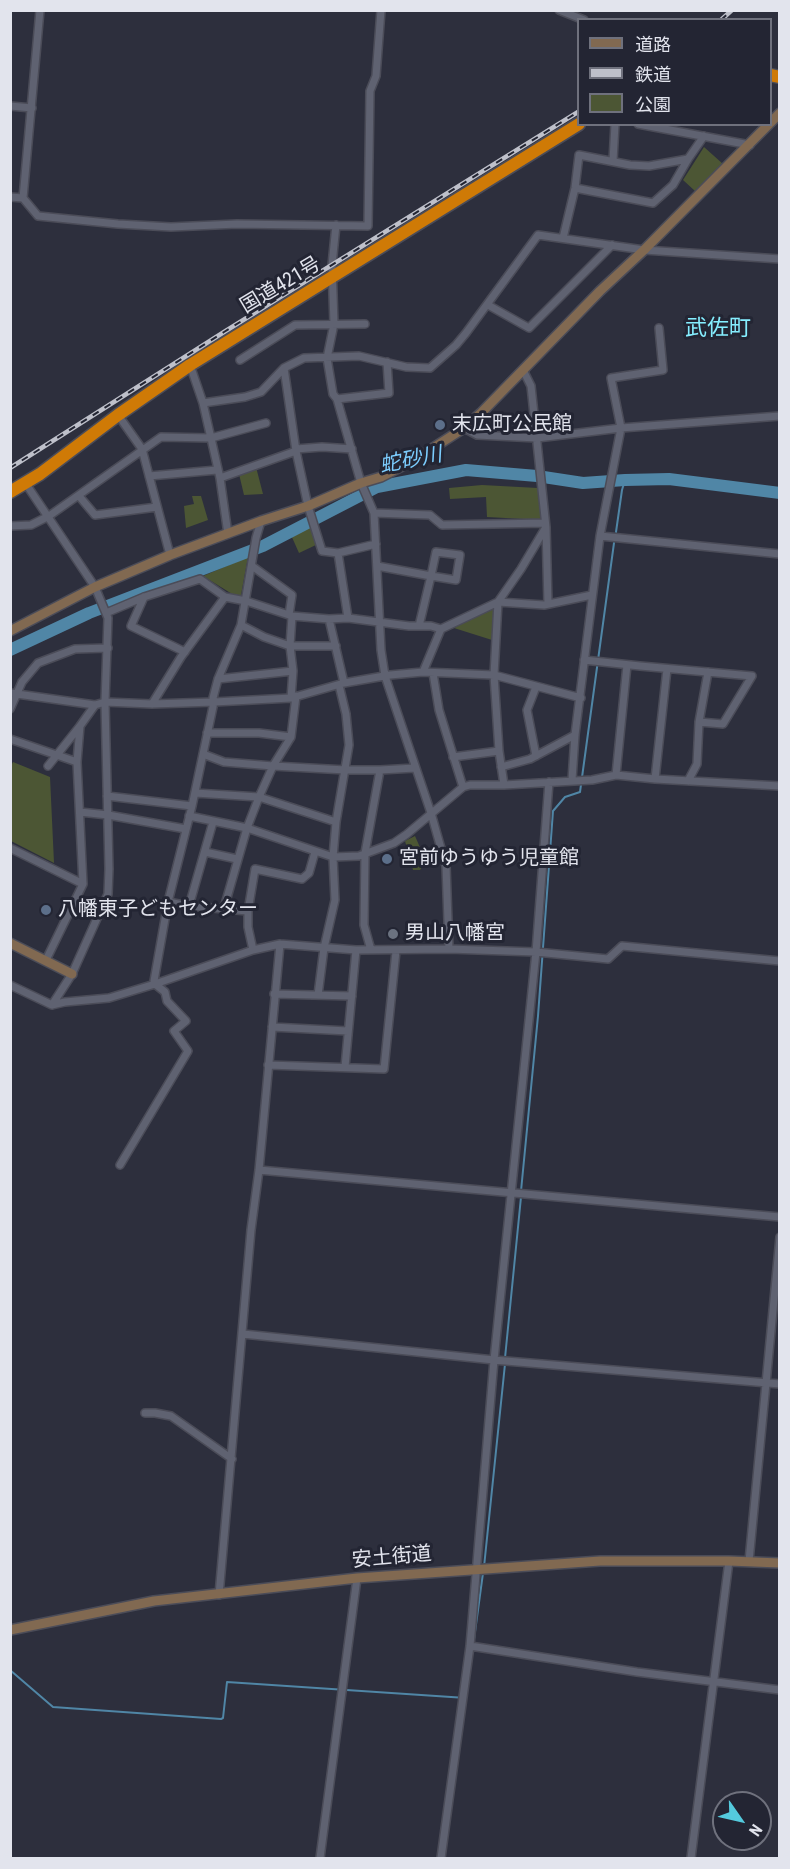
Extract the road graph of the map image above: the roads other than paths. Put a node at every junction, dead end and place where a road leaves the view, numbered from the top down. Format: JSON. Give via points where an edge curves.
{"nodes":[{"id":1,"x":40,"y":10,"type":"edge"},
{"id":2,"x":381,"y":10,"type":"edge"},
{"id":3,"x":559,"y":10,"type":"edge"},
{"id":4,"x":579,"y":18,"type":"edge"},
{"id":5,"x":10,"y":106,"type":"edge"},
{"id":6,"x":32,"y":108,"type":"junction"},
{"id":7,"x":577,"y":125,"type":"edge"},
{"id":8,"x":615,"y":126,"type":"edge"},
{"id":9,"x":650,"y":126,"type":"edge"},
{"id":10,"x":768,"y":126,"type":"edge"},
{"id":11,"x":704,"y":136,"type":"junction"},
{"id":12,"x":750,"y":145,"type":"junction"},
{"id":13,"x":688,"y":159,"type":"junction"},
{"id":14,"x":613,"y":161,"type":"junction"},
{"id":15,"x":575,"y":188,"type":"junction"},
{"id":16,"x":10,"y":197,"type":"edge"},
{"id":17,"x":23,"y":198,"type":"junction"},
{"id":18,"x":336,"y":225,"type":"junction"},
{"id":19,"x":563,"y":238,"type":"junction"},
{"id":20,"x":612,"y":245,"type":"junction"},
{"id":21,"x":644,"y":250,"type":"junction"},
{"id":22,"x":780,"y":259,"type":"edge"},
{"id":23,"x":332,"y":279,"type":"junction"},
{"id":24,"x":488,"y":305,"type":"junction"},
{"id":25,"x":334,"y":324,"type":"junction"},
{"id":26,"x":365,"y":324,"type":"dead end"},
{"id":27,"x":659,"y":328,"type":"dead end"},
{"id":28,"x":327,"y":358,"type":"junction"},
{"id":29,"x":240,"y":360,"type":"dead end"},
{"id":30,"x":387,"y":362,"type":"junction"},
{"id":31,"x":190,"y":365,"type":"junction"},
{"id":32,"x":284,"y":368,"type":"junction"},
{"id":33,"x":523,"y":370,"type":"junction"},
{"id":34,"x":338,"y":399,"type":"junction"},
{"id":35,"x":203,"y":403,"type":"junction"},
{"id":36,"x":118,"y":415,"type":"junction"},
{"id":37,"x":780,"y":416,"type":"edge"},
{"id":38,"x":266,"y":423,"type":"dead end"},
{"id":39,"x":464,"y":428,"type":"junction"},
{"id":40,"x":621,"y":429,"type":"junction"},
{"id":41,"x":211,"y":438,"type":"junction"},
{"id":42,"x":537,"y":438,"type":"junction"},
{"id":43,"x":141,"y":449,"type":"junction"},
{"id":44,"x":352,"y":449,"type":"junction"},
{"id":45,"x":296,"y":450,"type":"junction"},
{"id":46,"x":217,"y":470,"type":"junction"},
{"id":47,"x":149,"y":476,"type":"junction"},
{"id":48,"x":220,"y":478,"type":"junction"},
{"id":49,"x":361,"y":483,"type":"junction"},
{"id":50,"x":26,"y":484,"type":"junction"},
{"id":51,"x":10,"y":492,"type":"edge"},
{"id":52,"x":78,"y":496,"type":"junction"},
{"id":53,"x":308,"y":506,"type":"junction"},
{"id":54,"x":157,"y":507,"type":"junction"},
{"id":55,"x":375,"y":513,"type":"junction"},
{"id":56,"x":49,"y":516,"type":"junction"},
{"id":57,"x":261,"y":521,"type":"junction"},
{"id":58,"x":545,"y":525,"type":"junction"},
{"id":59,"x":10,"y":526,"type":"edge"},
{"id":60,"x":228,"y":534,"type":"junction"},
{"id":61,"x":600,"y":536,"type":"junction"},
{"id":62,"x":376,"y":544,"type":"junction"},
{"id":63,"x":338,"y":553,"type":"junction"},
{"id":64,"x":780,"y":554,"type":"edge"},
{"id":65,"x":170,"y":555,"type":"junction"},
{"id":66,"x":252,"y":566,"type":"junction"},
{"id":67,"x":377,"y":566,"type":"junction"},
{"id":68,"x":431,"y":576,"type":"junction"},
{"id":69,"x":95,"y":587,"type":"junction"},
{"id":70,"x":592,"y":595,"type":"junction"},
{"id":71,"x":144,"y":597,"type":"junction"},
{"id":72,"x":225,"y":597,"type":"junction"},
{"id":73,"x":246,"y":601,"type":"junction"},
{"id":74,"x":498,"y":602,"type":"junction"},
{"id":75,"x":548,"y":604,"type":"junction"},
{"id":76,"x":105,"y":611,"type":"junction"},
{"id":77,"x":290,"y":616,"type":"junction"},
{"id":78,"x":348,"y":618,"type":"junction"},
{"id":79,"x":329,"y":619,"type":"junction"},
{"id":80,"x":379,"y":622,"type":"junction"},
{"id":81,"x":242,"y":625,"type":"junction"},
{"id":82,"x":419,"y":626,"type":"junction"},
{"id":83,"x":441,"y":630,"type":"junction"},
{"id":84,"x":10,"y":631,"type":"edge"},
{"id":85,"x":290,"y":646,"type":"junction"},
{"id":86,"x":336,"y":646,"type":"junction"},
{"id":87,"x":108,"y":648,"type":"junction"},
{"id":88,"x":185,"y":652,"type":"junction"},
{"id":89,"x":584,"y":660,"type":"junction"},
{"id":90,"x":627,"y":664,"type":"junction"},
{"id":91,"x":667,"y":669,"type":"junction"},
{"id":92,"x":293,"y":671,"type":"junction"},
{"id":93,"x":423,"y":672,"type":"junction"},
{"id":94,"x":708,"y":672,"type":"junction"},
{"id":95,"x":433,"y":673,"type":"junction"},
{"id":96,"x":494,"y":675,"type":"junction"},
{"id":97,"x":385,"y":676,"type":"junction"},
{"id":98,"x":219,"y":679,"type":"junction"},
{"id":99,"x":342,"y":684,"type":"junction"},
{"id":100,"x":536,"y":687,"type":"junction"},
{"id":101,"x":14,"y":694,"type":"edge"},
{"id":102,"x":293,"y":697,"type":"junction"},
{"id":103,"x":580,"y":698,"type":"junction"},
{"id":104,"x":105,"y":702,"type":"junction"},
{"id":105,"x":214,"y":702,"type":"junction"},
{"id":106,"x":152,"y":704,"type":"junction"},
{"id":107,"x":95,"y":705,"type":"junction"},
{"id":108,"x":10,"y":709,"type":"edge"},
{"id":109,"x":699,"y":722,"type":"junction"},
{"id":110,"x":80,"y":726,"type":"junction"},
{"id":111,"x":207,"y":733,"type":"junction"},
{"id":112,"x":575,"y":735,"type":"junction"},
{"id":113,"x":291,"y":737,"type":"junction"},
{"id":114,"x":10,"y":739,"type":"edge"},
{"id":115,"x":499,"y":752,"type":"junction"},
{"id":116,"x":56,"y":754,"type":"junction"},
{"id":117,"x":203,"y":754,"type":"junction"},
{"id":118,"x":536,"y":756,"type":"junction"},
{"id":119,"x":453,"y":758,"type":"junction"},
{"id":120,"x":77,"y":762,"type":"junction"},
{"id":121,"x":48,"y":766,"type":"dead end"},
{"id":122,"x":273,"y":766,"type":"junction"},
{"id":123,"x":501,"y":767,"type":"junction"},
{"id":124,"x":416,"y":768,"type":"junction"},
{"id":125,"x":345,"y":770,"type":"junction"},
{"id":126,"x":380,"y":770,"type":"junction"},
{"id":127,"x":616,"y":775,"type":"junction"},
{"id":128,"x":655,"y":779,"type":"junction"},
{"id":129,"x":572,"y":780,"type":"junction"},
{"id":130,"x":688,"y":781,"type":"junction"},
{"id":131,"x":549,"y":782,"type":"junction"},
{"id":132,"x":504,"y":785,"type":"junction"},
{"id":133,"x":780,"y":786,"type":"edge"},
{"id":134,"x":463,"y":787,"type":"junction"},
{"id":135,"x":195,"y":793,"type":"junction"},
{"id":136,"x":107,"y":796,"type":"junction"},
{"id":137,"x":259,"y":797,"type":"junction"},
{"id":138,"x":192,"y":806,"type":"junction"},
{"id":139,"x":80,"y":812,"type":"junction"},
{"id":140,"x":431,"y":813,"type":"junction"},
{"id":141,"x":108,"y":815,"type":"junction"},
{"id":142,"x":189,"y":816,"type":"junction"},
{"id":143,"x":213,"y":822,"type":"junction"},
{"id":144,"x":336,"y":822,"type":"junction"},
{"id":145,"x":247,"y":828,"type":"junction"},
{"id":146,"x":186,"y":830,"type":"junction"},
{"id":147,"x":10,"y":848,"type":"edge"},
{"id":148,"x":205,"y":852,"type":"junction"},
{"id":149,"x":315,"y":852,"type":"junction"},
{"id":150,"x":365,"y":853,"type":"junction"},
{"id":151,"x":333,"y":857,"type":"junction"},
{"id":152,"x":237,"y":859,"type":"junction"},
{"id":153,"x":83,"y":884,"type":"junction"},
{"id":154,"x":168,"y":902,"type":"junction"},
{"id":155,"x":189,"y":906,"type":"junction"},
{"id":156,"x":224,"y":908,"type":"junction"},
{"id":157,"x":248,"y":911,"type":"junction"},
{"id":158,"x":10,"y":943,"type":"edge"},
{"id":159,"x":280,"y":944,"type":"junction"},
{"id":160,"x":324,"y":948,"type":"junction"},
{"id":161,"x":449,"y":949,"type":"junction"},
{"id":162,"x":252,"y":950,"type":"junction"},
{"id":163,"x":356,"y":950,"type":"junction"},
{"id":164,"x":371,"y":950,"type":"junction"},
{"id":165,"x":396,"y":951,"type":"junction"},
{"id":166,"x":536,"y":952,"type":"junction"},
{"id":167,"x":46,"y":960,"type":"junction"},
{"id":168,"x":780,"y":961,"type":"edge"},
{"id":169,"x":72,"y":974,"type":"junction"},
{"id":170,"x":155,"y":984,"type":"junction"},
{"id":171,"x":11,"y":987,"type":"edge"},
{"id":172,"x":274,"y":994,"type":"junction"},
{"id":173,"x":318,"y":995,"type":"junction"},
{"id":174,"x":352,"y":996,"type":"junction"},
{"id":175,"x":52,"y":1005,"type":"junction"},
{"id":176,"x":272,"y":1027,"type":"junction"},
{"id":177,"x":348,"y":1031,"type":"junction"},
{"id":178,"x":268,"y":1065,"type":"junction"},
{"id":179,"x":345,"y":1067,"type":"junction"},
{"id":180,"x":120,"y":1164,"type":"dead end"},
{"id":181,"x":259,"y":1170,"type":"junction"},
{"id":182,"x":512,"y":1193,"type":"junction"},
{"id":183,"x":780,"y":1217,"type":"edge"},
{"id":184,"x":780,"y":1237,"type":"edge"},
{"id":185,"x":243,"y":1334,"type":"junction"},
{"id":186,"x":494,"y":1360,"type":"junction"},
{"id":187,"x":765,"y":1382,"type":"junction"},
{"id":188,"x":780,"y":1383,"type":"edge"},
{"id":189,"x":145,"y":1413,"type":"dead end"},
{"id":190,"x":232,"y":1459,"type":"junction"},
{"id":191,"x":729,"y":1561,"type":"junction"},
{"id":192,"x":749,"y":1561,"type":"junction"},
{"id":193,"x":780,"y":1563,"type":"edge"},
{"id":194,"x":477,"y":1569,"type":"junction"},
{"id":195,"x":357,"y":1578,"type":"junction"},
{"id":196,"x":219,"y":1595,"type":"junction"},
{"id":197,"x":10,"y":1630,"type":"edge"},
{"id":198,"x":470,"y":1646,"type":"junction"},
{"id":199,"x":714,"y":1682,"type":"junction"},
{"id":200,"x":780,"y":1690,"type":"edge"},
{"id":201,"x":320,"y":1858,"type":"edge"},
{"id":202,"x":441,"y":1858,"type":"edge"},
{"id":203,"x":690,"y":1858,"type":"edge"}],
"edges":[{"from":1,"to":6,"type":"street"},
{"from":2,"to":18,"type":"street","via":[[376,76],[370,91],[368,226]]},
{"from":3,"to":4,"type":"street"},
{"from":5,"to":6,"type":"street"},
{"from":6,"to":17,"type":"street"},
{"from":7,"to":23,"type":"highway","name":"国道421号"},
{"from":8,"to":14,"type":"street"},
{"from":9,"to":11,"type":"street"},
{"from":10,"to":12,"type":"street"},
{"from":11,"to":12,"type":"street"},
{"from":11,"to":13,"type":"street"},
{"from":12,"to":21,"type":"street"},
{"from":13,"to":14,"type":"street","via":[[650,166]]},
{"from":13,"to":15,"type":"street","via":[[673,185],[653,203]]},
{"from":14,"to":15,"type":"street","via":[[579,155]]},
{"from":15,"to":19,"type":"street"},
{"from":16,"to":17,"type":"street"},
{"from":17,"to":18,"type":"street","via":[[38,216],[118,224]]},
{"from":18,"to":23,"type":"street"},
{"from":19,"to":20,"type":"street"},
{"from":19,"to":24,"type":"street","via":[[537,235]]},
{"from":20,"to":21,"type":"street"},
{"from":20,"to":24,"type":"street","via":[[529,328]]},
{"from":21,"to":22,"type":"street"},
{"from":21,"to":33,"type":"street"},
{"from":23,"to":25,"type":"street"},
{"from":23,"to":31,"type":"highway","name":"国道421号"},
{"from":24,"to":30,"type":"street","via":[[456,345],[430,368],[406,368]]},
{"from":25,"to":26,"type":"street"},
{"from":25,"to":28,"type":"street"},
{"from":25,"to":29,"type":"street","via":[[296,325]]},
{"from":27,"to":40,"type":"street","via":[[663,370],[611,378]]},
{"from":28,"to":30,"type":"street","via":[[358,356]]},
{"from":28,"to":32,"type":"street","via":[[304,358]]},
{"from":28,"to":34,"type":"street","via":[[333,394]]},
{"from":30,"to":34,"type":"street","via":[[389,393]]},
{"from":31,"to":35,"type":"street"},
{"from":31,"to":36,"type":"highway","name":"国道421号"},
{"from":32,"to":35,"type":"street","via":[[261,392]]},
{"from":32,"to":45,"type":"street"},
{"from":33,"to":39,"type":"street"},
{"from":33,"to":42,"type":"street","via":[[531,386]]},
{"from":34,"to":44,"type":"street"},
{"from":35,"to":41,"type":"street"},
{"from":36,"to":43,"type":"street"},
{"from":36,"to":50,"type":"highway","name":"国道421号"},
{"from":37,"to":40,"type":"street"},
{"from":38,"to":41,"type":"street"},
{"from":39,"to":42,"type":"street","via":[[477,435]]},
{"from":39,"to":49,"type":"street","via":[[416,459]]},
{"from":40,"to":42,"type":"street"},
{"from":40,"to":61,"type":"street"},
{"from":41,"to":43,"type":"street","via":[[161,437]]},
{"from":41,"to":46,"type":"street"},
{"from":42,"to":58,"type":"street"},
{"from":43,"to":47,"type":"street"},
{"from":43,"to":52,"type":"street"},
{"from":44,"to":45,"type":"street"},
{"from":44,"to":49,"type":"street"},
{"from":45,"to":48,"type":"street"},
{"from":45,"to":53,"type":"street"},
{"from":46,"to":47,"type":"street"},
{"from":46,"to":48,"type":"street"},
{"from":47,"to":54,"type":"street"},
{"from":48,"to":60,"type":"street"},
{"from":49,"to":53,"type":"street"},
{"from":49,"to":55,"type":"street"},
{"from":50,"to":51,"type":"highway","name":"国道421号"},
{"from":50,"to":56,"type":"street"},
{"from":52,"to":54,"type":"street","via":[[95,515]]},
{"from":52,"to":56,"type":"street"},
{"from":53,"to":57,"type":"street"},
{"from":53,"to":63,"type":"street","via":[[322,551]]},
{"from":54,"to":65,"type":"street"},
{"from":55,"to":58,"type":"street","via":[[430,515],[442,525]]},
{"from":55,"to":62,"type":"street"},
{"from":56,"to":59,"type":"street","via":[[31,525]]},
{"from":56,"to":69,"type":"street"},
{"from":57,"to":60,"type":"street"},
{"from":57,"to":66,"type":"street"},
{"from":58,"to":74,"type":"street"},
{"from":58,"to":75,"type":"street"},
{"from":60,"to":65,"type":"street"},
{"from":61,"to":64,"type":"street"},
{"from":61,"to":70,"type":"street"},
{"from":62,"to":63,"type":"street"},
{"from":62,"to":67,"type":"street"},
{"from":63,"to":78,"type":"street"},
{"from":65,"to":69,"type":"street"},
{"from":66,"to":73,"type":"street"},
{"from":66,"to":77,"type":"street","via":[[292,595]]},
{"from":67,"to":68,"type":"street"},
{"from":67,"to":80,"type":"street"},
{"from":68,"to":68,"type":"street","via":[[436,552],[460,555],[456,580]]},
{"from":68,"to":82,"type":"street"},
{"from":69,"to":76,"type":"street"},
{"from":69,"to":84,"type":"street"},
{"from":70,"to":75,"type":"street"},
{"from":70,"to":89,"type":"street"},
{"from":71,"to":72,"type":"street","via":[[200,579]]},
{"from":71,"to":76,"type":"street"},
{"from":71,"to":88,"type":"street","via":[[131,626]]},
{"from":72,"to":73,"type":"street"},
{"from":72,"to":88,"type":"street"},
{"from":73,"to":77,"type":"street"},
{"from":73,"to":81,"type":"street"},
{"from":74,"to":75,"type":"street"},
{"from":74,"to":83,"type":"street"},
{"from":74,"to":96,"type":"street"},
{"from":76,"to":87,"type":"street"},
{"from":77,"to":79,"type":"street"},
{"from":77,"to":85,"type":"street"},
{"from":78,"to":79,"type":"street"},
{"from":78,"to":80,"type":"street"},
{"from":79,"to":86,"type":"street"},
{"from":80,"to":82,"type":"street"},
{"from":80,"to":97,"type":"street"},
{"from":81,"to":85,"type":"street"},
{"from":81,"to":98,"type":"street"},
{"from":82,"to":83,"type":"street"},
{"from":83,"to":93,"type":"street"},
{"from":85,"to":86,"type":"street"},
{"from":85,"to":92,"type":"street"},
{"from":86,"to":99,"type":"street"},
{"from":87,"to":101,"type":"street","via":[[75,649],[38,663]]},
{"from":87,"to":104,"type":"street"},
{"from":88,"to":106,"type":"street"},
{"from":89,"to":90,"type":"street"},
{"from":89,"to":103,"type":"street"},
{"from":90,"to":91,"type":"street"},
{"from":90,"to":127,"type":"street"},
{"from":91,"to":94,"type":"street"},
{"from":91,"to":128,"type":"street"},
{"from":92,"to":98,"type":"street"},
{"from":92,"to":102,"type":"street"},
{"from":93,"to":95,"type":"street"},
{"from":93,"to":97,"type":"street"},
{"from":94,"to":109,"type":"street"},
{"from":94,"to":109,"type":"street","via":[[752,676],[723,724]]},
{"from":95,"to":96,"type":"street"},
{"from":95,"to":119,"type":"street"},
{"from":96,"to":100,"type":"street"},
{"from":96,"to":115,"type":"street"},
{"from":97,"to":99,"type":"street"},
{"from":97,"to":124,"type":"street"},
{"from":98,"to":105,"type":"street"},
{"from":99,"to":102,"type":"street"},
{"from":99,"to":125,"type":"street","via":[[349,745]]},
{"from":100,"to":103,"type":"street"},
{"from":100,"to":118,"type":"street","via":[[527,711]]},
{"from":101,"to":107,"type":"street"},
{"from":101,"to":108,"type":"street"},
{"from":102,"to":105,"type":"street"},
{"from":102,"to":113,"type":"street"},
{"from":103,"to":112,"type":"street"},
{"from":104,"to":106,"type":"street"},
{"from":104,"to":107,"type":"street"},
{"from":104,"to":136,"type":"street"},
{"from":105,"to":106,"type":"street"},
{"from":105,"to":111,"type":"street"},
{"from":107,"to":110,"type":"street"},
{"from":109,"to":130,"type":"street","via":[[697,764]]},
{"from":110,"to":116,"type":"street"},
{"from":110,"to":120,"type":"street"},
{"from":111,"to":113,"type":"street"},
{"from":111,"to":117,"type":"street"},
{"from":112,"to":118,"type":"street"},
{"from":112,"to":129,"type":"street"},
{"from":113,"to":122,"type":"street"},
{"from":114,"to":116,"type":"street"},
{"from":115,"to":119,"type":"street"},
{"from":115,"to":123,"type":"street"},
{"from":116,"to":120,"type":"street"},
{"from":116,"to":121,"type":"street"},
{"from":117,"to":122,"type":"street","via":[[224,762]]},
{"from":117,"to":135,"type":"street"},
{"from":118,"to":123,"type":"street"},
{"from":119,"to":134,"type":"street"},
{"from":120,"to":139,"type":"street"},
{"from":122,"to":125,"type":"street"},
{"from":122,"to":137,"type":"street"},
{"from":123,"to":132,"type":"street"},
{"from":124,"to":126,"type":"street"},
{"from":124,"to":140,"type":"street"},
{"from":125,"to":126,"type":"street"},
{"from":125,"to":144,"type":"street"},
{"from":126,"to":150,"type":"street"},
{"from":127,"to":128,"type":"street"},
{"from":127,"to":129,"type":"street"},
{"from":128,"to":130,"type":"street"},
{"from":129,"to":131,"type":"street"},
{"from":130,"to":133,"type":"street"},
{"from":131,"to":132,"type":"street"},
{"from":131,"to":166,"type":"street"},
{"from":132,"to":134,"type":"street"},
{"from":134,"to":140,"type":"street"},
{"from":135,"to":137,"type":"street"},
{"from":135,"to":138,"type":"street"},
{"from":136,"to":138,"type":"street"},
{"from":136,"to":141,"type":"street"},
{"from":137,"to":144,"type":"street"},
{"from":137,"to":145,"type":"street"},
{"from":138,"to":142,"type":"street"},
{"from":139,"to":141,"type":"street"},
{"from":139,"to":153,"type":"street"},
{"from":140,"to":150,"type":"street","via":[[394,843]]},
{"from":140,"to":161,"type":"street","via":[[446,866]]},
{"from":141,"to":146,"type":"street"},
{"from":141,"to":169,"type":"street","via":[[108,894]]},
{"from":142,"to":143,"type":"street"},
{"from":142,"to":146,"type":"street"},
{"from":143,"to":145,"type":"street"},
{"from":143,"to":148,"type":"street"},
{"from":144,"to":151,"type":"street"},
{"from":145,"to":149,"type":"street"},
{"from":145,"to":152,"type":"street"},
{"from":146,"to":154,"type":"street"},
{"from":147,"to":153,"type":"street"},
{"from":148,"to":152,"type":"street"},
{"from":148,"to":155,"type":"street"},
{"from":149,"to":151,"type":"street"},
{"from":149,"to":157,"type":"street","via":[[309,873],[302,879],[255,869]]},
{"from":150,"to":151,"type":"street"},
{"from":150,"to":164,"type":"street","via":[[364,924]]},
{"from":151,"to":160,"type":"street","via":[[335,900]]},
{"from":152,"to":156,"type":"street"},
{"from":153,"to":167,"type":"street"},
{"from":154,"to":155,"type":"street"},
{"from":154,"to":170,"type":"street"},
{"from":155,"to":156,"type":"street"},
{"from":156,"to":157,"type":"street"},
{"from":157,"to":162,"type":"street"},
{"from":158,"to":167,"type":"street"},
{"from":159,"to":160,"type":"street"},
{"from":159,"to":162,"type":"street"},
{"from":159,"to":172,"type":"street"},
{"from":160,"to":163,"type":"street"},
{"from":160,"to":173,"type":"street"},
{"from":161,"to":165,"type":"street"},
{"from":161,"to":166,"type":"street"},
{"from":162,"to":170,"type":"street"},
{"from":163,"to":164,"type":"street"},
{"from":163,"to":174,"type":"street"},
{"from":164,"to":165,"type":"street"},
{"from":165,"to":179,"type":"street","via":[[384,1068]]},
{"from":166,"to":168,"type":"street","via":[[608,959],[622,946]]},
{"from":166,"to":182,"type":"street"},
{"from":167,"to":169,"type":"street"},
{"from":169,"to":175,"type":"street"},
{"from":170,"to":175,"type":"street","via":[[109,998]]},
{"from":170,"to":180,"type":"street","via":[[186,1021],[174,1031],[188,1051]]},
{"from":171,"to":175,"type":"street"},
{"from":172,"to":173,"type":"street"},
{"from":172,"to":176,"type":"street"},
{"from":173,"to":174,"type":"street"},
{"from":174,"to":177,"type":"street"},
{"from":176,"to":177,"type":"street"},
{"from":176,"to":178,"type":"street"},
{"from":177,"to":179,"type":"street"},
{"from":178,"to":179,"type":"street"},
{"from":178,"to":181,"type":"street"},
{"from":181,"to":182,"type":"street"},
{"from":181,"to":185,"type":"street"},
{"from":182,"to":183,"type":"street"},
{"from":182,"to":186,"type":"street"},
{"from":184,"to":187,"type":"street"},
{"from":185,"to":186,"type":"street"},
{"from":185,"to":190,"type":"street"},
{"from":186,"to":187,"type":"street"},
{"from":186,"to":194,"type":"street"},
{"from":187,"to":188,"type":"street"},
{"from":187,"to":192,"type":"street"},
{"from":189,"to":190,"type":"street","via":[[171,1416]]},
{"from":190,"to":196,"type":"street"},
{"from":191,"to":192,"type":"street","name":"安土街道"},
{"from":191,"to":194,"type":"street","name":"安土街道","via":[[600,1561]]},
{"from":191,"to":199,"type":"street"},
{"from":192,"to":193,"type":"street","name":"安土街道"},
{"from":194,"to":195,"type":"street","name":"安土街道"},
{"from":194,"to":198,"type":"street"},
{"from":195,"to":196,"type":"street","name":"安土街道"},
{"from":195,"to":201,"type":"street"},
{"from":196,"to":197,"type":"street","name":"安土街道","via":[[154,1601]]},
{"from":198,"to":199,"type":"street"},
{"from":198,"to":202,"type":"street"},
{"from":199,"to":200,"type":"street"},
{"from":199,"to":203,"type":"street"}]}
